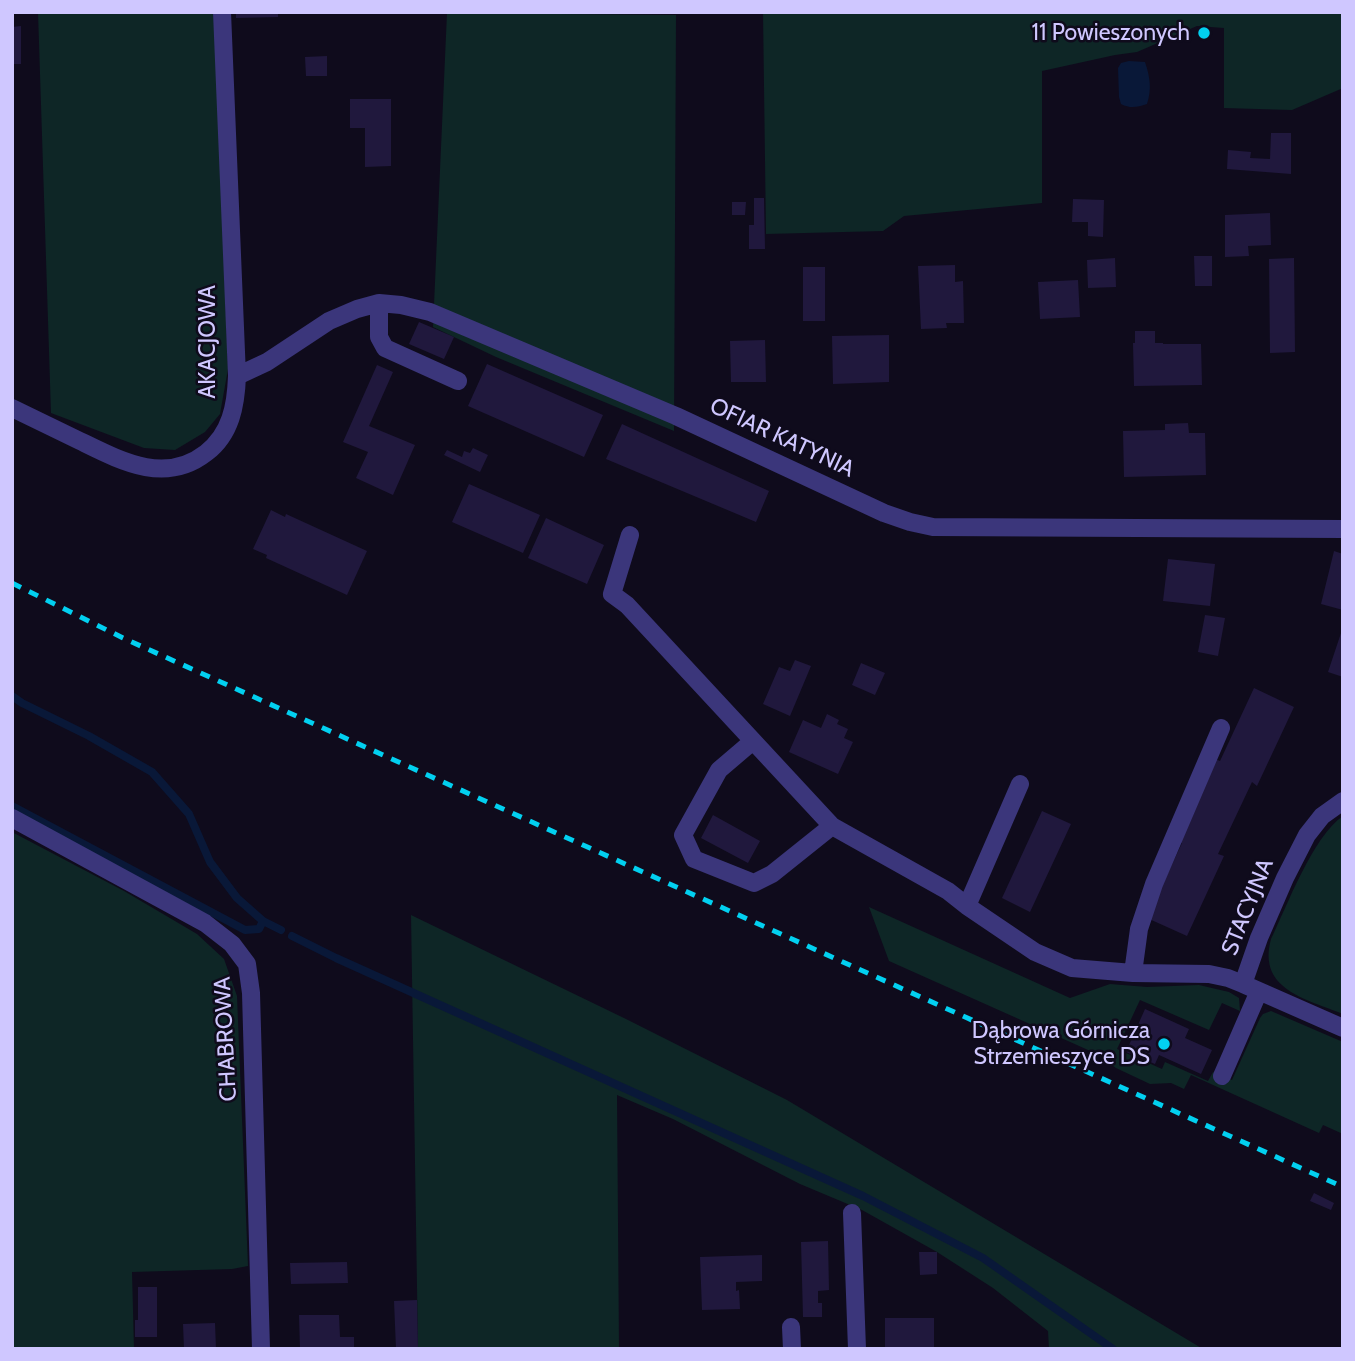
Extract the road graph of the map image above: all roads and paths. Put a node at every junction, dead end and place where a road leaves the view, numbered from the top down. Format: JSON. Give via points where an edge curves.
{"nodes":[{"id":1,"x":222,"y":12,"type":"edge"},
{"id":2,"x":379,"y":303,"type":"junction"},
{"id":3,"x":237,"y":376,"type":"junction"},
{"id":4,"x":458,"y":381,"type":"dead end"},
{"id":5,"x":12,"y":408,"type":"edge"},
{"id":6,"x":1343,"y":529,"type":"edge"},
{"id":7,"x":630,"y":535,"type":"dead end"},
{"id":8,"x":1221,"y":728,"type":"dead end"},
{"id":9,"x":753,"y":741,"type":"junction"},
{"id":10,"x":1020,"y":784,"type":"dead end"},
{"id":11,"x":1343,"y":801,"type":"edge"},
{"id":12,"x":12,"y":818,"type":"edge"},
{"id":13,"x":832,"y":826,"type":"junction"},
{"id":14,"x":967,"y":906,"type":"junction"},
{"id":15,"x":1133,"y":973,"type":"junction"},
{"id":16,"x":1251,"y":988,"type":"junction"},
{"id":17,"x":1343,"y":1028,"type":"edge"},
{"id":18,"x":1222,"y":1076,"type":"dead end"},
{"id":19,"x":852,"y":1213,"type":"dead end"},
{"id":20,"x":791,"y":1328,"type":"dead end"},
{"id":21,"x":261,"y":1349,"type":"edge"},
{"id":22,"x":792,"y":1349,"type":"edge"},
{"id":23,"x":857,"y":1349,"type":"edge"}],
"edges":[{"from":1,"to":3,"type":"street","name":"AKACJOWA"},
{"from":2,"to":3,"type":"street","name":"OFIAR KATYNIA","via":[[329,321]]},
{"from":2,"to":4,"type":"street","via":[[379,337],[385,348]]},
{"from":2,"to":6,"type":"street","name":"OFIAR KATYNIA","via":[[430,312],[910,522],[933,527]]},
{"from":3,"to":5,"type":"street","name":"AKACJOWA","via":[[231,418],[215,446],[199,459],[165,469],[125,463]]},
{"from":7,"to":9,"type":"street","via":[[612,594]]},
{"from":8,"to":15,"type":"street","via":[[1154,884],[1139,929]]},
{"from":9,"to":13,"type":"street"},
{"from":9,"to":13,"type":"street","via":[[719,770],[683,835],[694,859],[754,883]]},
{"from":10,"to":14,"type":"street"},
{"from":11,"to":16,"type":"street","name":"STACYJNA","via":[[1322,816],[1307,835],[1285,878],[1259,938]]},
{"from":12,"to":21,"type":"street","name":"CHABROWA","via":[[205,923],[232,944],[247,964]]},
{"from":13,"to":14,"type":"street"},
{"from":14,"to":15,"type":"street","via":[[1035,952],[1072,968]]},
{"from":15,"to":16,"type":"street","via":[[1209,974]]},
{"from":16,"to":17,"type":"street"},
{"from":16,"to":18,"type":"street","name":"STACYJNA"},
{"from":19,"to":23,"type":"street"},
{"from":20,"to":22,"type":"street"}]}
